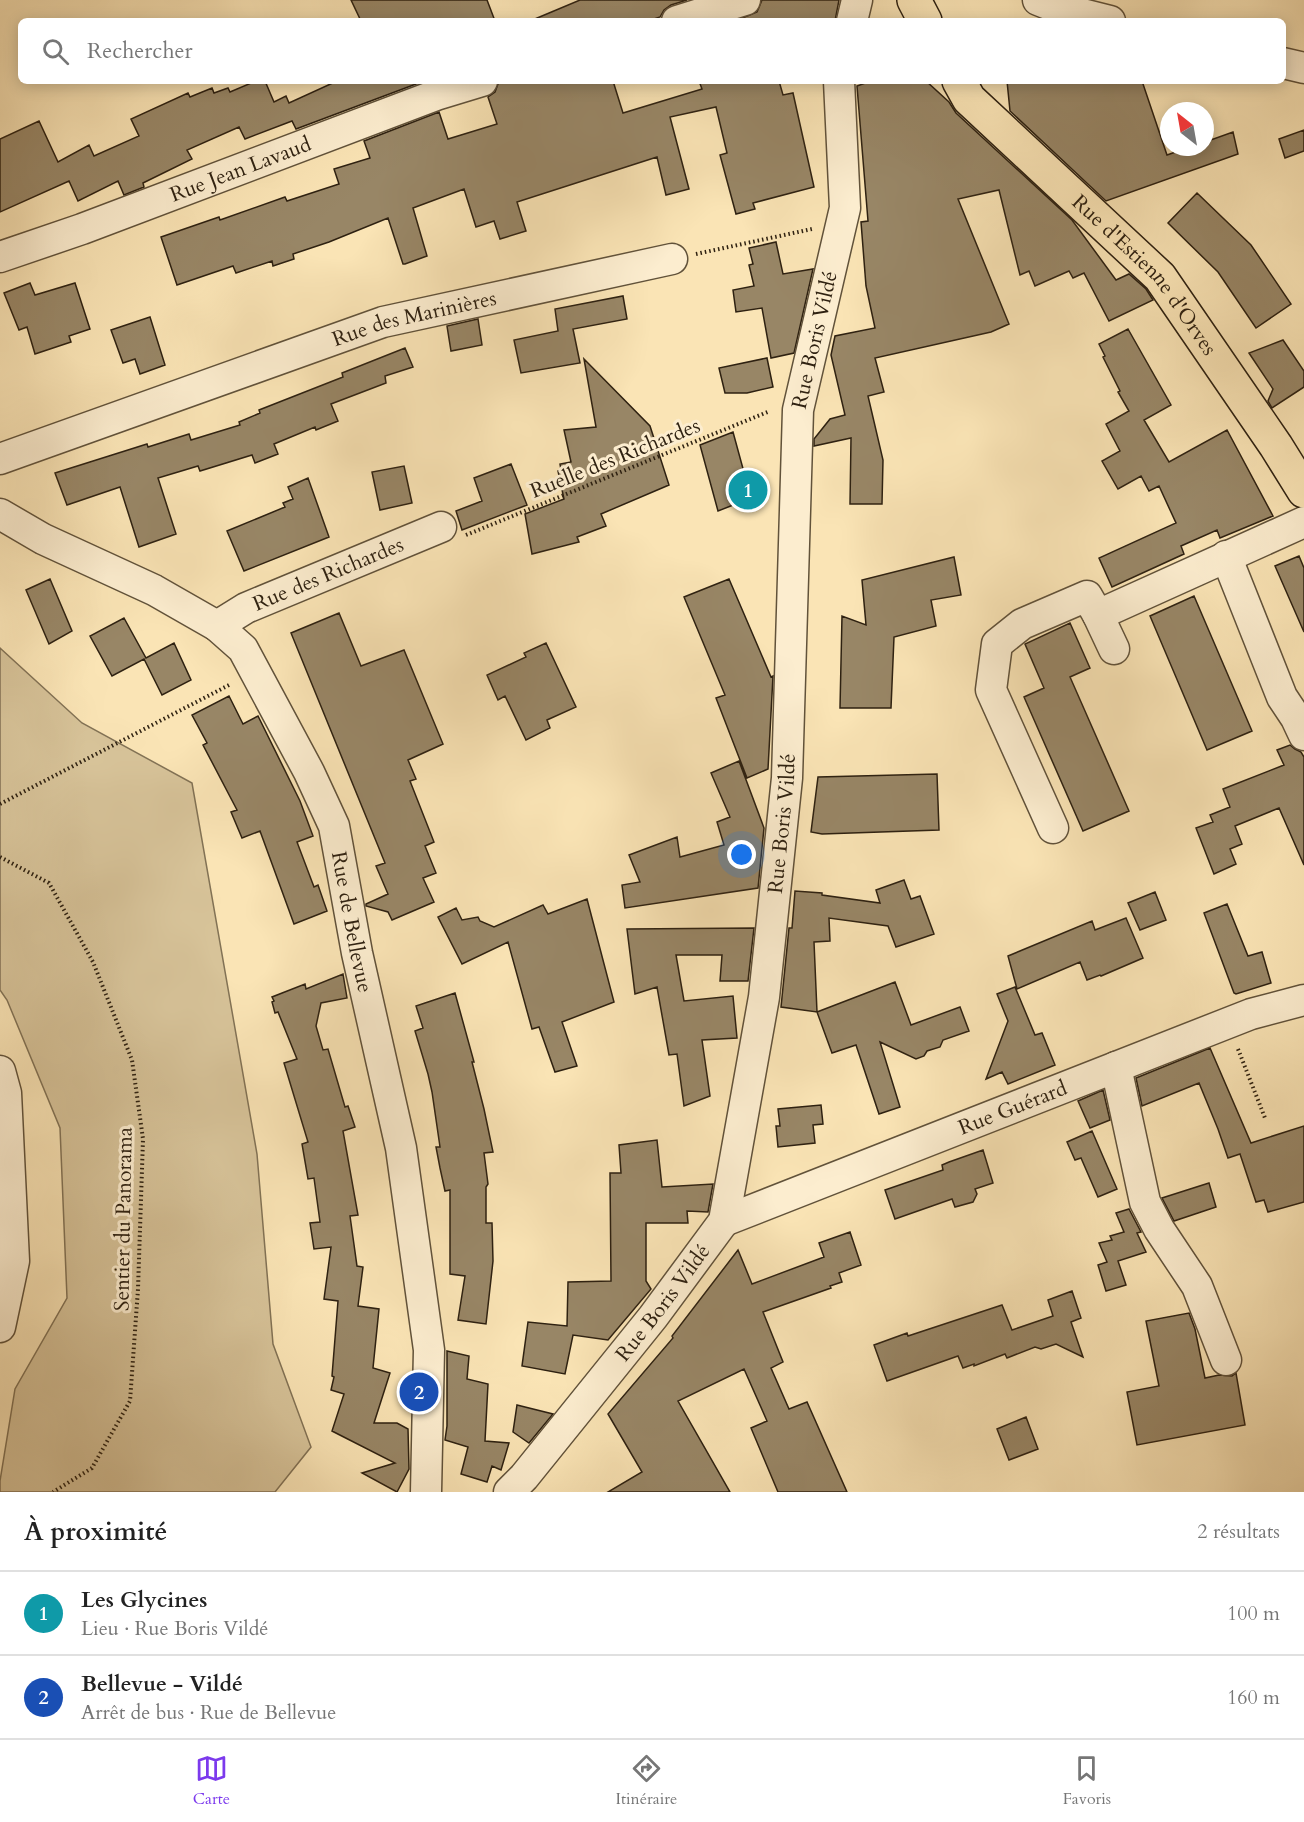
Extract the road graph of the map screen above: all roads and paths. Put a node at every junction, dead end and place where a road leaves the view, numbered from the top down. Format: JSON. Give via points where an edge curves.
{"nodes":[{"id":1,"x":745,"y":0,"type":"edge"},
{"id":2,"x":857,"y":0,"type":"edge"},
{"id":3,"x":914,"y":0,"type":"edge"},
{"id":4,"x":1038,"y":0,"type":"edge"},
{"id":5,"x":687,"y":18,"type":"edge"},
{"id":6,"x":853,"y":18,"type":"edge"},
{"id":7,"x":923,"y":18,"type":"edge"},
{"id":8,"x":1098,"y":18,"type":"edge"},
{"id":9,"x":1286,"y":64,"type":"edge"},
{"id":10,"x":1304,"y":68,"type":"edge"},
{"id":11,"x":472,"y":84,"type":"edge"},
{"id":12,"x":839,"y":84,"type":"edge"},
{"id":13,"x":961,"y":84,"type":"edge"},
{"id":14,"x":842,"y":222,"type":"junction"},
{"id":15,"x":0,"y":257,"type":"edge"},
{"id":16,"x":672,"y":260,"type":"joint"},
{"id":17,"x":801,"y":399,"type":"junction"},
{"id":18,"x":0,"y":459,"type":"edge"},
{"id":19,"x":1304,"y":491,"type":"edge"},
{"id":20,"x":0,"y":514,"type":"edge"},
{"id":21,"x":1304,"y":522,"type":"edge"},
{"id":22,"x":441,"y":527,"type":"joint"},
{"id":23,"x":1226,"y":556,"type":"junction"},
{"id":24,"x":1098,"y":615,"type":"junction"},
{"id":25,"x":217,"y":626,"type":"junction"},
{"id":26,"x":1114,"y":649,"type":"dead end"},
{"id":27,"x":207,"y":694,"type":"dead end"},
{"id":28,"x":1304,"y":735,"type":"edge"},
{"id":29,"x":0,"y":804,"type":"edge"},
{"id":30,"x":1053,"y":828,"type":"dead end"},
{"id":31,"x":0,"y":857,"type":"edge"},
{"id":32,"x":1304,"y":1000,"type":"edge"},
{"id":33,"x":1228,"y":1023,"type":"junction"},
{"id":34,"x":1116,"y":1067,"type":"junction"},
{"id":35,"x":0,"y":1071,"type":"edge"},
{"id":36,"x":1265,"y":1118,"type":"dead end"},
{"id":37,"x":724,"y":1221,"type":"junction"},
{"id":38,"x":0,"y":1327,"type":"edge"},
{"id":39,"x":1226,"y":1360,"type":"dead end"},
{"id":40,"x":53,"y":1492,"type":"edge"},
{"id":41,"x":426,"y":1492,"type":"edge"},
{"id":42,"x":509,"y":1492,"type":"edge"}],
"edges":[{"from":1,"to":5,"type":"street"},
{"from":2,"to":6,"type":"street"},
{"from":3,"to":7,"type":"main road"},
{"from":4,"to":8,"type":"street"},
{"from":9,"to":10,"type":"street"},
{"from":11,"to":15,"type":"street","name":"Rue Jean Lavaud"},
{"from":12,"to":14,"type":"street","name":"Rue Boris Vildé","via":[[845,208]]},
{"from":13,"to":19,"type":"main road","name":"Rue d'Estienne d'Orves","via":[[969,99],[1160,277]]},
{"from":14,"to":16,"type":"path"},
{"from":14,"to":17,"type":"street","name":"Rue Boris Vildé"},
{"from":16,"to":18,"type":"street","name":"Rue des Marinières","via":[[382,322]]},
{"from":17,"to":22,"type":"path","name":"Ruelle des Richardes","via":[[461,537]]},
{"from":17,"to":37,"type":"street","name":"Rue Boris Vildé","via":[[787,778],[764,997]]},
{"from":20,"to":25,"type":"street","name":"Rue de Bellevue","via":[[43,539],[154,590]]},
{"from":21,"to":23,"type":"street"},
{"from":22,"to":25,"type":"street","name":"Rue des Richardes","via":[[246,608]]},
{"from":23,"to":24,"type":"street"},
{"from":23,"to":28,"type":"street","via":[[1282,697]]},
{"from":24,"to":26,"type":"street"},
{"from":24,"to":30,"type":"street","via":[[1087,596],[1022,624],[997,644],[991,690]]},
{"from":25,"to":41,"type":"street","name":"Rue de Bellevue","via":[[243,649],[334,826],[357,953],[401,1148],[429,1350]]},
{"from":27,"to":29,"type":"path"},
{"from":31,"to":40,"type":"path","name":"Sentier du Panorama","via":[[49,883],[93,962],[132,1060],[143,1139],[130,1401],[92,1468]]},
{"from":32,"to":33,"type":"street","name":"Rue Guérard"},
{"from":33,"to":34,"type":"street","name":"Rue Guérard"},
{"from":33,"to":36,"type":"path"},
{"from":34,"to":37,"type":"street","name":"Rue Guérard"},
{"from":34,"to":39,"type":"street","via":[[1145,1202],[1197,1286]]},
{"from":35,"to":38,"type":"street","via":[[8,1114],[14,1261]]},
{"from":37,"to":42,"type":"street","name":"Rue Boris Vildé","via":[[653,1317]]}]}
